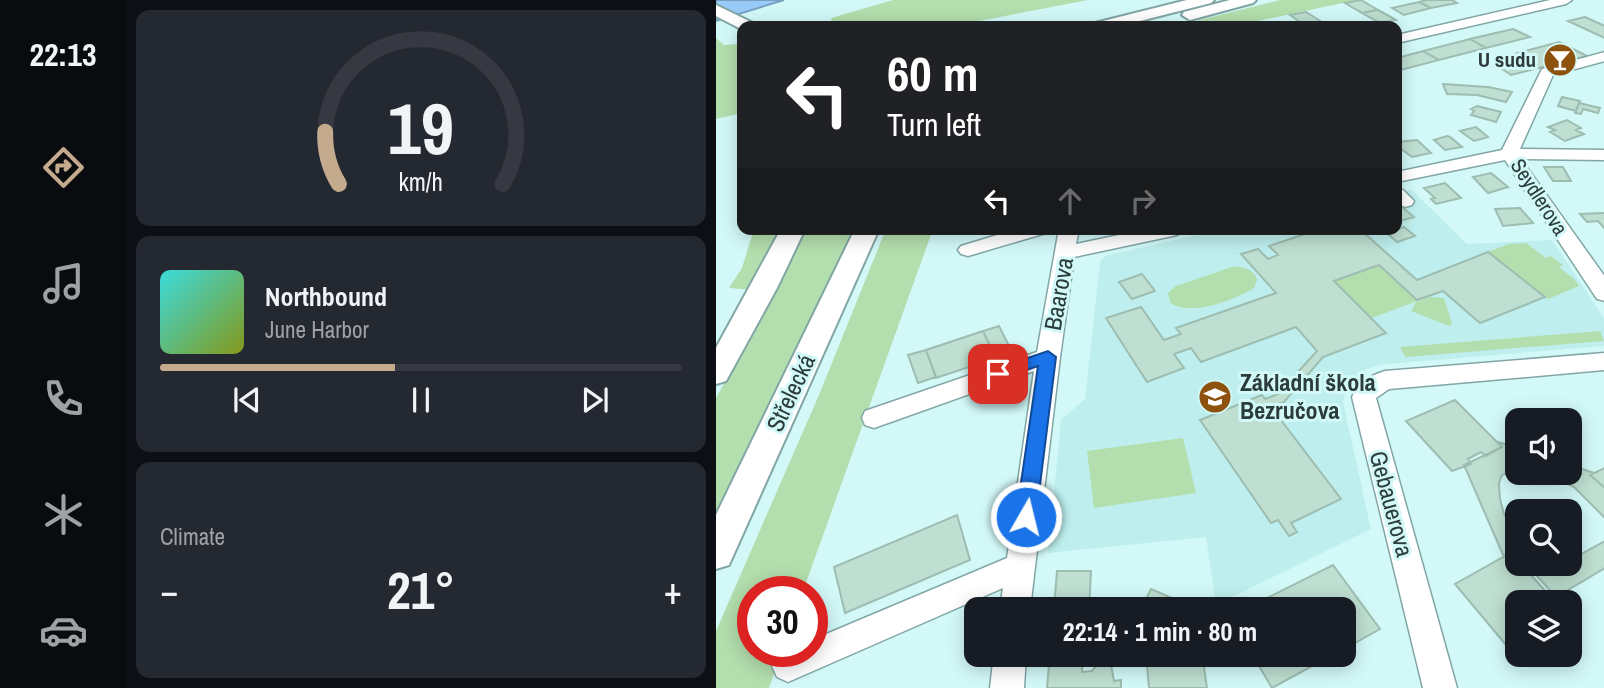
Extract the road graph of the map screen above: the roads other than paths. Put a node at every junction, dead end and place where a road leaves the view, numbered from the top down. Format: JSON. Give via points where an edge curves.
{"nodes":[{"id":1,"x":1206,"y":0,"type":"edge"},
{"id":2,"x":1248,"y":0,"type":"edge"},
{"id":3,"x":1566,"y":0,"type":"edge"},
{"id":4,"x":716,"y":10,"type":"edge"},
{"id":5,"x":1121,"y":21,"type":"edge"},
{"id":6,"x":1166,"y":21,"type":"edge"},
{"id":7,"x":737,"y":25,"type":"edge"},
{"id":8,"x":1402,"y":38,"type":"edge"},
{"id":9,"x":1604,"y":57,"type":"edge"},
{"id":10,"x":1509,"y":154,"type":"junction"},
{"id":11,"x":1604,"y":155,"type":"edge"},
{"id":12,"x":1402,"y":176,"type":"edge"},
{"id":13,"x":790,"y":235,"type":"edge"},
{"id":14,"x":865,"y":235,"type":"edge"},
{"id":15,"x":1019,"y":235,"type":"edge"},
{"id":16,"x":1122,"y":235,"type":"edge"},
{"id":17,"x":1068,"y":241,"type":"edge"},
{"id":18,"x":968,"y":250,"type":"dead end"},
{"id":19,"x":1604,"y":294,"type":"edge"},
{"id":20,"x":1048,"y":357,"type":"junction"},
{"id":21,"x":1604,"y":361,"type":"edge"},
{"id":22,"x":716,"y":373,"type":"edge"},
{"id":23,"x":874,"y":418,"type":"dead end"},
{"id":24,"x":716,"y":553,"type":"edge"},
{"id":25,"x":1019,"y":567,"type":"junction"},
{"id":26,"x":1016,"y":597,"type":"edge"},
{"id":27,"x":828,"y":649,"type":"edge"},
{"id":28,"x":1009,"y":667,"type":"edge"},
{"id":29,"x":1007,"y":688,"type":"edge"},
{"id":30,"x":1440,"y":688,"type":"edge"}],
"edges":[{"from":1,"to":5,"type":"main road"},
{"from":2,"to":6,"type":"main road"},
{"from":3,"to":8,"type":"street"},
{"from":4,"to":7,"type":"main road"},
{"from":9,"to":10,"type":"street","name":"Seydlerova","via":[[1547,72]]},
{"from":10,"to":11,"type":"street"},
{"from":10,"to":12,"type":"street"},
{"from":10,"to":19,"type":"street","name":"Seydlerova"},
{"from":13,"to":22,"type":"main road"},
{"from":14,"to":24,"type":"main road","name":"Střelecká"},
{"from":15,"to":18,"type":"street"},
{"from":16,"to":17,"type":"street"},
{"from":17,"to":20,"type":"street","name":"Baarova"},
{"from":20,"to":23,"type":"street"},
{"from":20,"to":25,"type":"street","name":"Baarova"},
{"from":21,"to":30,"type":"street","name":"Gebauerova","via":[[1385,380],[1370,387],[1364,397]]},
{"from":25,"to":26,"type":"street","name":"Baarova"},
{"from":25,"to":27,"type":"street"},
{"from":28,"to":29,"type":"street"}]}
